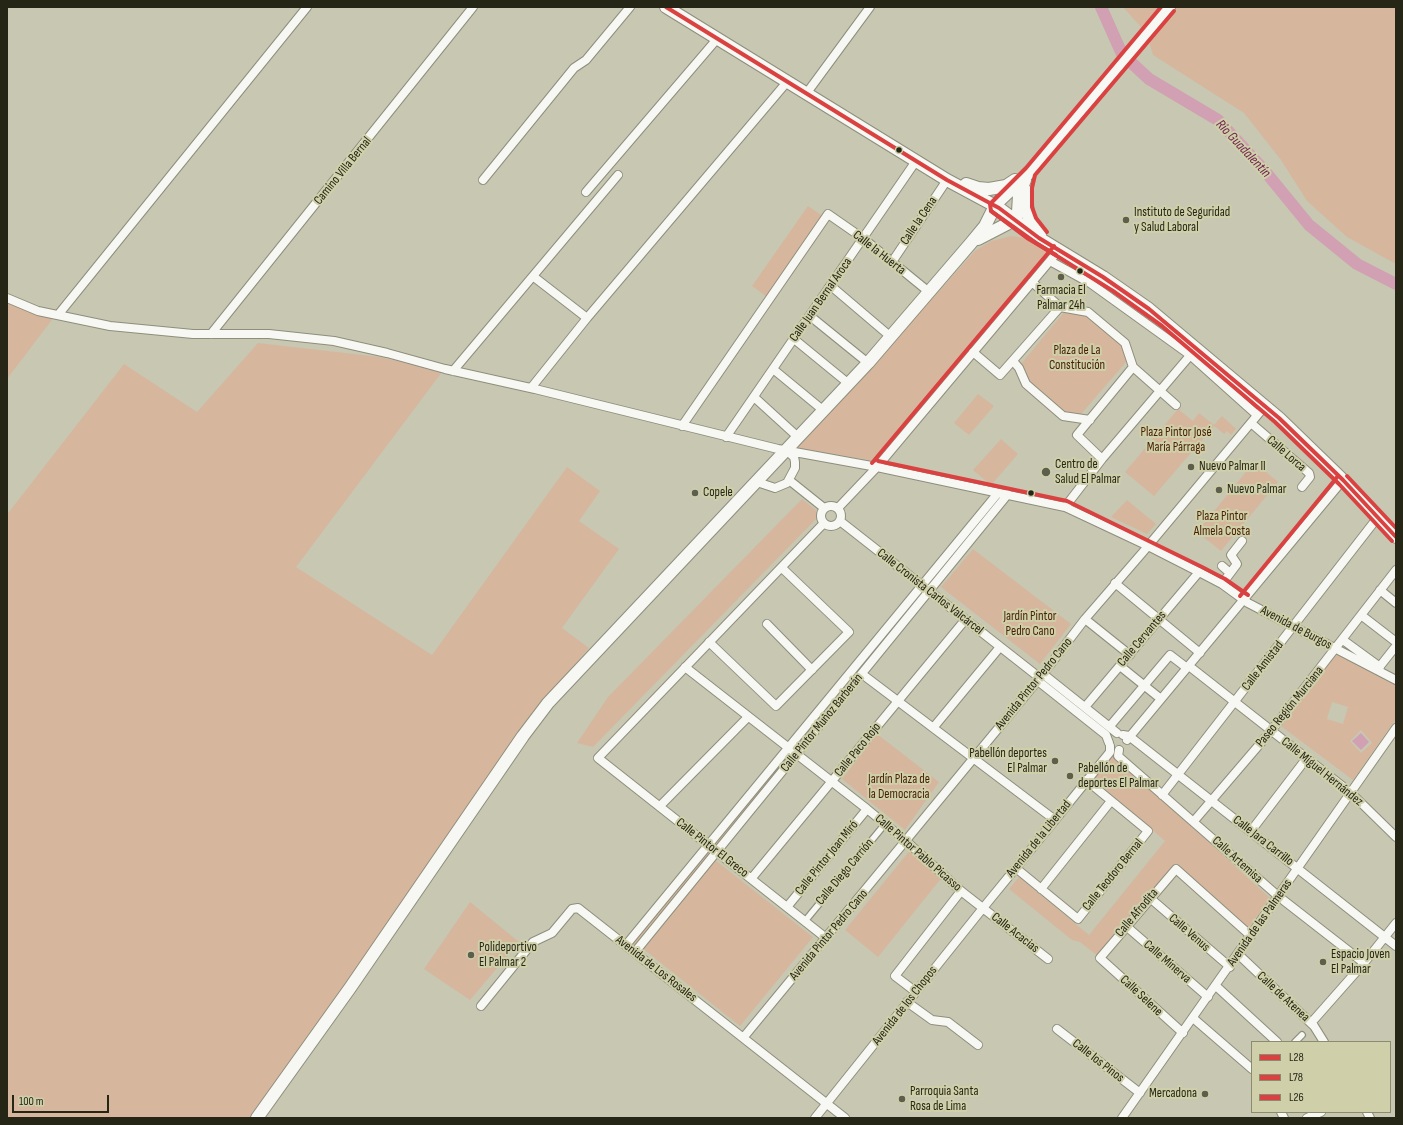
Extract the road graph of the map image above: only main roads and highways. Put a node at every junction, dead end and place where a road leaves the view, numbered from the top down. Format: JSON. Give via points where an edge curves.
{"nodes":[{"id":1,"x":666,"y":7,"type":"edge"},
{"id":2,"x":1168,"y":7,"type":"edge"},
{"id":3,"x":1053,"y":145,"type":"junction"},
{"id":4,"x":916,"y":162,"type":"junction"},
{"id":5,"x":1030,"y":172,"type":"junction"},
{"id":6,"x":993,"y":204,"type":"junction"},
{"id":7,"x":1013,"y":219,"type":"junction"},
{"id":8,"x":971,"y":243,"type":"junction"},
{"id":9,"x":1054,"y":248,"type":"junction"},
{"id":10,"x":1396,"y":537,"type":"edge"},
{"id":11,"x":258,"y":1118,"type":"edge"}],
"edges":[{"from":1,"to":4,"type":"main road"},
{"from":2,"to":3,"type":"main road"},
{"from":3,"to":4,"type":"main road","via":[[1014,181],[994,189],[971,186]]},
{"from":3,"to":5,"type":"main road"},
{"from":4,"to":6,"type":"main road","name":"Calle Lorca"},
{"from":5,"to":6,"type":"main road"},
{"from":5,"to":7,"type":"main road","via":[[1020,191]]},
{"from":5,"to":9,"type":"main road","via":[[1026,194],[1028,214],[1034,226]]},
{"from":6,"to":7,"type":"main road","name":"Calle Lorca"},
{"from":6,"to":8,"type":"main road","via":[[985,226]]},
{"from":7,"to":8,"type":"main road"},
{"from":7,"to":9,"type":"main road","name":"Calle Lorca"},
{"from":8,"to":11,"type":"main road","via":[[868,364],[767,472],[763,484],[594,652],[535,719]]},
{"from":9,"to":10,"type":"main road","name":"Calle Lorca","via":[[1138,301],[1193,351],[1265,406],[1343,480]]}]}
